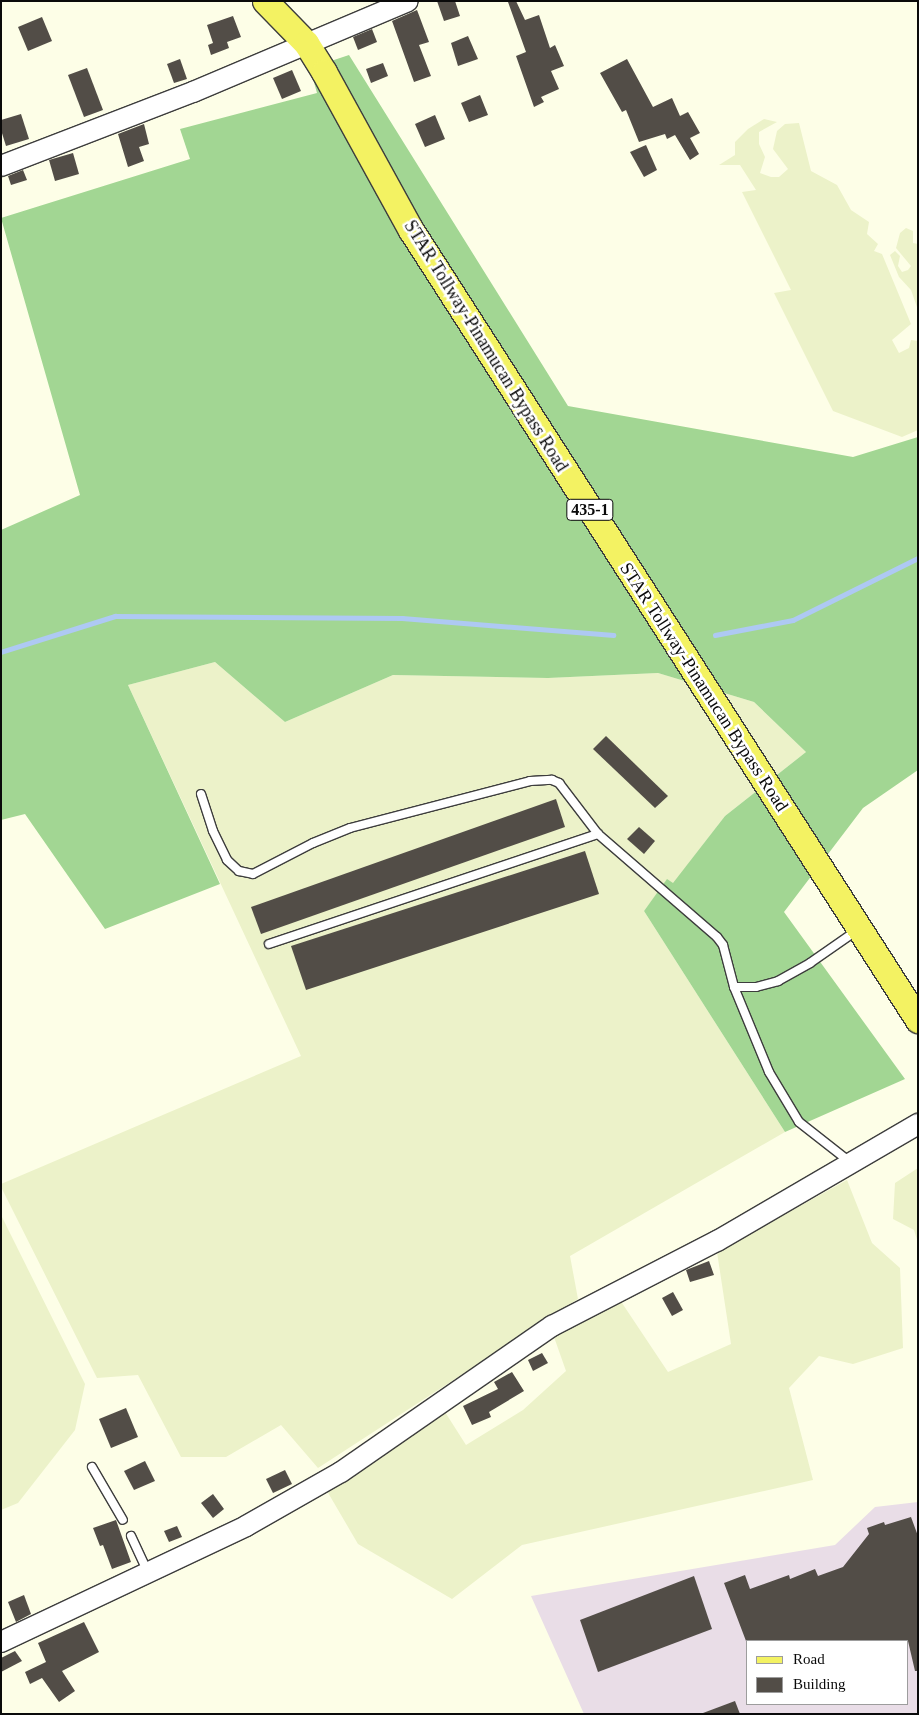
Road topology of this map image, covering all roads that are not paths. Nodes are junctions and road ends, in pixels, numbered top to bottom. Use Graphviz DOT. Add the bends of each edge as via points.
graph roads {
  1 [pos="265,1"];
  2 [pos="408,1"];
  3 [pos="306,43"];
  4 [pos="1,166"];
  5 [pos="201,794"];
  6 [pos="598,834"];
  7 [pos="859,930"];
  8 [pos="269,944"];
  9 [pos="734,987"];
  10 [pos="918,1020"];
  11 [pos="918,1124"];
  12 [pos="852,1163"];
  13 [pos="92,1467"];
  14 [pos="122,1520"];
  15 [pos="131,1536"];
  16 [pos="148,1572"];
  17 [pos="1,1642"];
  1 -- 3 [label="main road, STAR Tollway-Pinamucan Bypass Road / 435-1"];
  2 -- 3 [label="street"];
  3 -- 4 [label="street" via="193,92"];
  3 -- 7 [label="main road, STAR Tollway-Pinamucan Bypass Road / 435-1" via="411,230"];
  5 -- 6 [label="lane" via="221,850 233,867 246,874 261,872 313,843 350,828 536,780 552,780 565,788"];
  6 -- 8 [label="lane"];
  6 -- 9 [label="lane" via="717,937 723,945"];
  7 -- 9 [label="lane" via="778,981 756,987"];
  7 -- 10 [label="main road, STAR Tollway-Pinamucan Bypass Road / 435-1"];
  9 -- 12 [label="lane" via="769,1072 799,1122"];
  11 -- 12 [label="street"];
  12 -- 16 [label="street" via="717,1241 552,1326 341,1472 246,1526"];
  13 -- 14 [label="lane"];
  15 -- 16 [label="lane"];
  16 -- 17 [label="street"];
}
